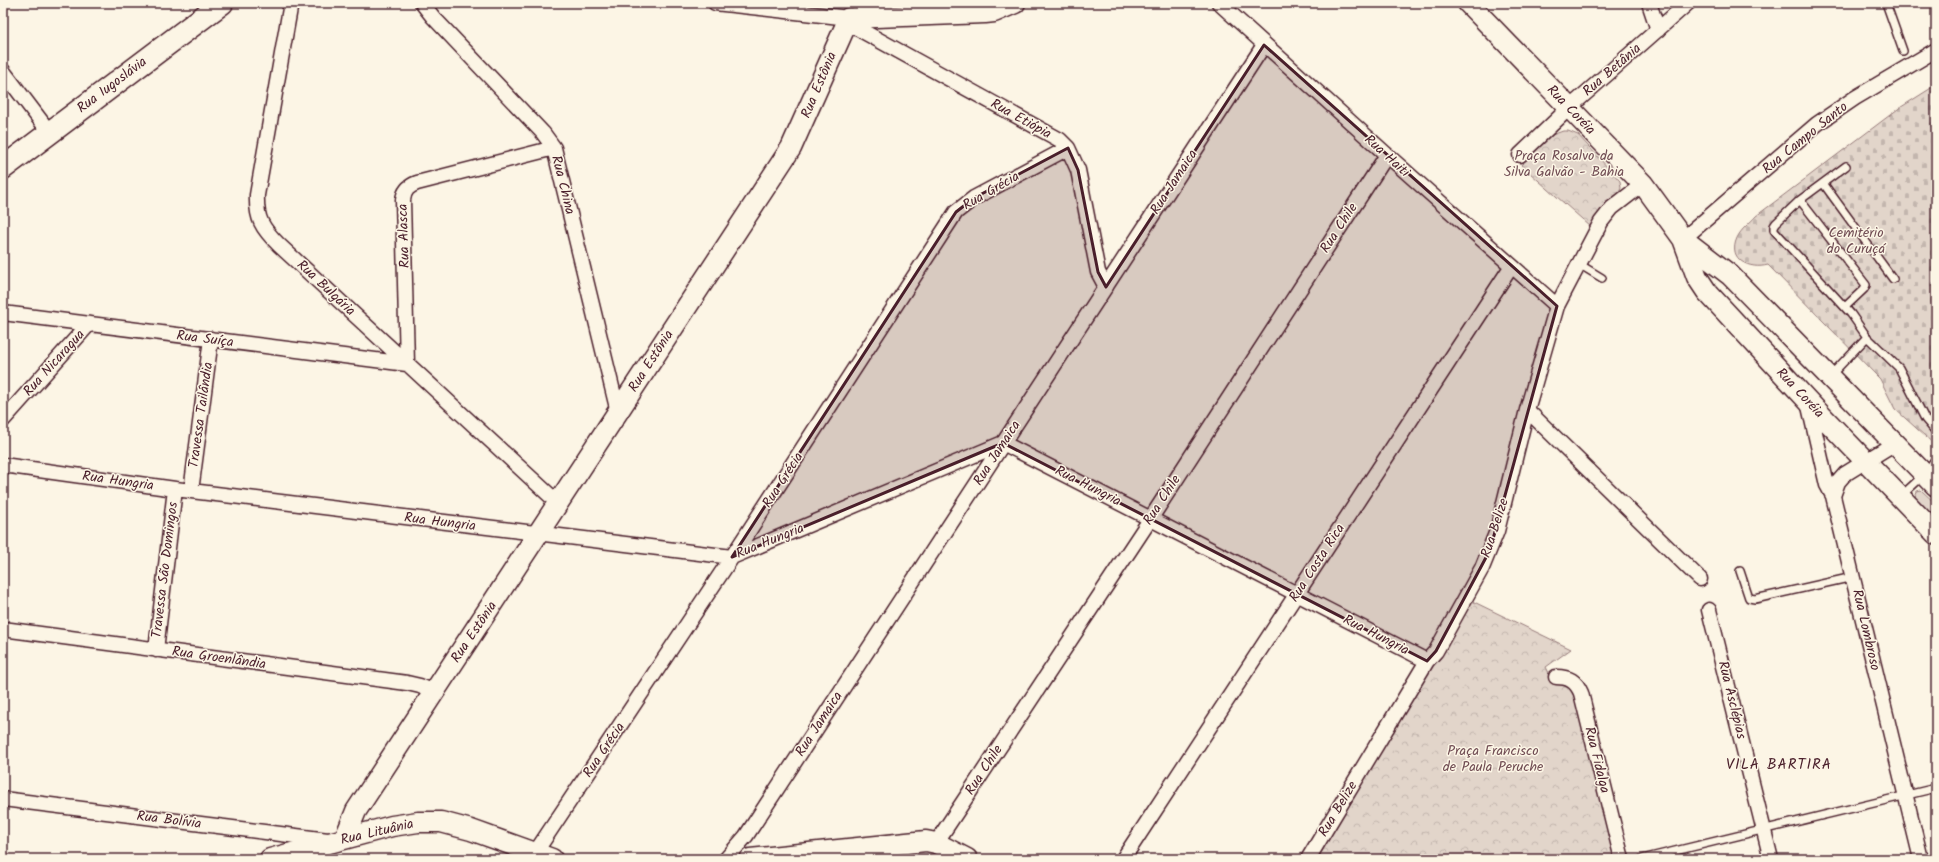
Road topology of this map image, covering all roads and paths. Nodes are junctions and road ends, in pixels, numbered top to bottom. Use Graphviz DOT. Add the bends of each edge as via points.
graph roads {
  1 [pos="222,3"];
  2 [pos="291,3"];
  3 [pos="422,3"];
  4 [pos="715,3"];
  5 [pos="1015,3"];
  6 [pos="1219,3"];
  7 [pos="1468,3"];
  8 [pos="1649,3"];
  9 [pos="1688,3"];
  10 [pos="1886,3"];
  11 [pos="848,20"];
  12 [pos="1658,30"];
  13 [pos="1264,45"];
  14 [pos="1936,50"];
  15 [pos="1903,51"];
  16 [pos="3,71"];
  17 [pos="1569,108"];
  18 [pos="50,133"];
  19 [pos="554,148"];
  20 [pos="1068,148"];
  21 [pos="1520,155"];
  22 [pos="1386,156"];
  23 [pos="1846,166"];
  24 [pos="3,168"];
  25 [pos="1823,183"];
  26 [pos="1643,184"];
  27 [pos="1800,200"];
  28 [pos="1683,239"];
  29 [pos="1579,264"];
  30 [pos="1511,267"];
  31 [pos="1602,278"];
  32 [pos="1892,279"];
  33 [pos="1106,287"];
  34 [pos="1557,306"];
  35 [pos="1844,307"];
  36 [pos="3,313"];
  37 [pos="89,324"];
  38 [pos="1867,337"];
  39 [pos="211,339"];
  40 [pos="407,364"];
  41 [pos="1830,377"];
  42 [pos="1808,402"];
  43 [pos="1527,410"];
  44 [pos="618,412"];
  45 [pos="3,420"];
  46 [pos="1936,432"];
  47 [pos="1003,443"];
  48 [pos="1895,443"];
  49 [pos="1936,458"];
  50 [pos="1865,461"];
  51 [pos="3,465"];
  52 [pos="1930,480"];
  53 [pos="175,489"];
  54 [pos="191,491"];
  55 [pos="1833,496"];
  56 [pos="1900,497"];
  57 [pos="558,503"];
  58 [pos="1151,518"];
  59 [pos="538,534"];
  60 [pos="1936,534"];
  61 [pos="732,558"];
  62 [pos="1740,571"];
  63 [pos="1853,577"];
  64 [pos="1700,579"];
  65 [pos="1297,594"];
  66 [pos="1709,610"];
  67 [pos="3,629"];
  68 [pos="156,650"];
  69 [pos="1427,661"];
  70 [pos="1556,677"];
  71 [pos="434,692"];
  72 [pos="1936,788"];
  73 [pos="1906,796"];
  74 [pos="3,799"];
  75 [pos="1764,830"];
  76 [pos="340,839"];
  77 [pos="936,842"];
  78 [pos="543,856"];
  79 [pos="270,859"];
  80 [pos="726,859"];
  81 [pos="750,859"];
  82 [pos="967,859"];
  83 [pos="1123,859"];
  84 [pos="1308,859"];
  85 [pos="1622,859"];
  86 [pos="1642,859"];
  87 [pos="1771,859"];
  88 [pos="1921,859"];
  1 -- 18 [label="main road, Rua Iugoslávia"];
  2 -- 40 [label="street, Rua Bulgária" via="257,195 259,219 275,241"];
  3 -- 19 [label="street, Rua China"];
  4 -- 11 [label="street, Rua Etiópia"];
  5 -- 11 [label="street" via="985,13"];
  6 -- 13 [label="street, Rua Haiti"];
  7 -- 17 [label="street, Rua Coréia"];
  8 -- 12 [label="street"];
  9 -- 12 [label="street, Rua Betânia"];
  10 -- 15 [label="lane"];
  11 -- 20 [label="street, Rua Etiópia" via="1060,140"];
  11 -- 44 [label="street, Rua Estônia" via="791,148"];
  12 -- 17 [label="street, Rua Betânia"];
  13 -- 22 [label="street, Rua Haiti"];
  13 -- 33 [label="street, Rua Jamaica"];
  14 -- 28 [label="street, Rua Campo Santo" via="1855,98 1817,124"];
  16 -- 18 [label="street"];
  17 -- 21 [label="street, Rua Betânia"];
  17 -- 26 [label="street, Rua Coréia"];
  18 -- 24 [label="main road, Rua Iugoslávia"];
  19 -- 40 [label="street, Rua Alasca" via="411,185 405,192 403,200"];
  19 -- 44 [label="street, Rua China"];
  20 -- 33 [label="street, Rua Etiópia" via="1078,170 1098,272"];
  20 -- 61 [label="street, Rua Grécia" via="974,198 956,212"];
  22 -- 30 [label="street, Rua Haiti"];
  22 -- 58 [label="street, Rua Chile"];
  23 -- 25 [label="lane"];
  25 -- 27 [label="lane"];
  25 -- 32 [label="lane"];
  26 -- 28 [label="street, Rua Coréia"];
  26 -- 29 [label="street, Rua Belize" via="1606,215"];
  27 -- 35 [label="lane" via="1866,285"];
  27 -- 35 [label="lane" via="1776,223 1774,230"];
  28 -- 41 [label="street, Rua Coréia" via="1730,275"];
  28 -- 42 [label="street, Rua Coréia" via="1697,278 1707,292"];
  29 -- 31 [label="lane"];
  29 -- 34 [label="street, Rua Belize"];
  30 -- 34 [label="street, Rua Haiti"];
  30 -- 65 [label="street, Rua Costa Rica"];
  33 -- 47 [label="street, Rua Jamaica"];
  34 -- 43 [label="street, Rua Belize"];
  35 -- 38 [label="lane"];
  36 -- 37 [label="street, Rua Suíça"];
  37 -- 39 [label="street, Rua Suíça"];
  37 -- 45 [label="street, Rua Nicaragua"];
  38 -- 41 [label="lane"];
  38 -- 46 [label="lane" via="1898,368 1925,419"];
  39 -- 40 [label="street, Rua Suíça"];
  39 -- 54 [label="street, Travessa Tailândia"];
  40 -- 57 [label="street, Rua Bulgária"];
  41 -- 48 [label="street, Rua Coréia"];
  42 -- 50 [label="street, Rua Coréia"];
  42 -- 55 [label="street, Rua Lombroso" via="1827,485"];
  43 -- 64 [label="street"];
  43 -- 69 [label="street, Rua Belize" via="1490,550 1436,651"];
  44 -- 57 [label="street, Rua Estônia"];
  47 -- 58 [label="street, Rua Hungria"];
  47 -- 61 [label="street, Rua Hungria"];
  47 -- 80 [label="street, Rua Jamaica" via="746,836"];
  48 -- 50 [label="street"];
  48 -- 52 [label="street, Rua Coréia"];
  49 -- 52 [label="lane"];
  50 -- 55 [label="street" via="1844,474"];
  50 -- 56 [label="street, Rua Coréia"];
  51 -- 53 [label="street, Rua Hungria"];
  52 -- 56 [label="lane"];
  53 -- 54 [label="street, Rua Hungria"];
  53 -- 68 [label="street, Travessa São Domingos"];
  54 -- 59 [label="street, Rua Hungria"];
  55 -- 63 [label="street, Rua Lombroso"];
  56 -- 60 [label="street, Rua Coréia"];
  57 -- 59 [label="street, Rua Estônia"];
  58 -- 65 [label="street, Rua Hungria"];
  58 -- 77 [label="street, Rua Chile"];
  59 -- 61 [label="street, Rua Hungria"];
  59 -- 71 [label="street, Rua Estônia"];
  61 -- 78 [label="street, Rua Grécia"];
  62 -- 63 [label="lane" via="1746,594 1749,598 1755,599"];
  63 -- 73 [label="street, Rua Lombroso"];
  65 -- 69 [label="street, Rua Hungria"];
  65 -- 83 [label="street, Rua Costa Rica"];
  66 -- 75 [label="street, Rua Asclépias"];
  67 -- 68 [label="street, Rua Groenlândia"];
  68 -- 71 [label="street, Rua Groenlândia" via="407,683"];
  69 -- 84 [label="street, Rua Belize"];
  70 -- 85 [label="street, Rua Fidalga" via="1570,679 1578,687"];
  71 -- 76 [label="street, Rua Estônia"];
  72 -- 73 [label="lane"];
  73 -- 75 [label="lane"];
  73 -- 88 [label="street, Rua Lombroso"];
  74 -- 76 [label="street, Rua Bolívia"];
  75 -- 86 [label="lane"];
  75 -- 87 [label="street, Rua Asclépias"];
  76 -- 78 [label="street, Rua Lituânia" via="392,826 441,822"];
  76 -- 79 [label="street, Rua Lituânia"];
  77 -- 81 [label="street"];
  77 -- 82 [label="street"];
}
